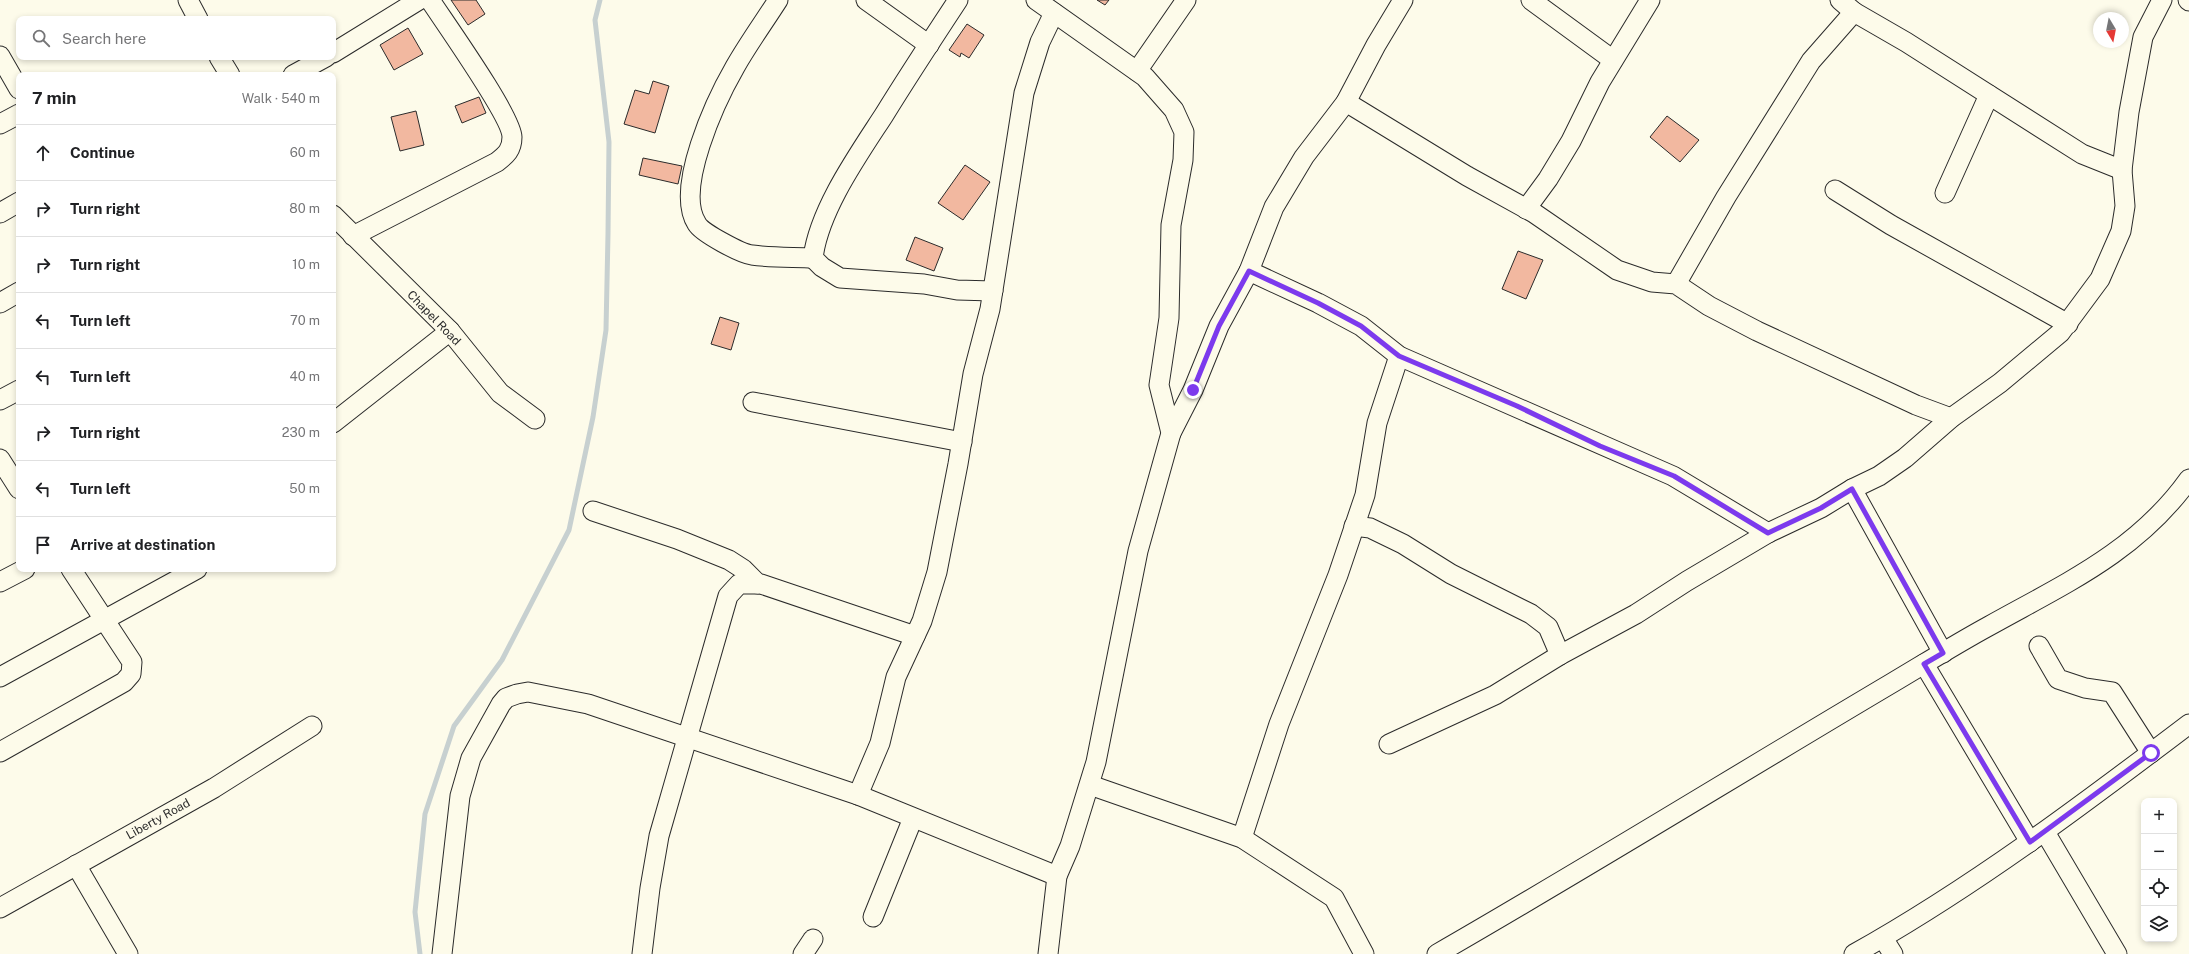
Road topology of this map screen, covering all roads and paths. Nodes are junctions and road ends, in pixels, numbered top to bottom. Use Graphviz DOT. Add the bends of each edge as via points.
graph roads {
  1 [pos="188,0"];
  2 [pos="419,0"];
  3 [pos="430,0"];
  4 [pos="778,0"];
  5 [pos="866,0"];
  6 [pos="958,0"];
  7 [pos="1036,0"];
  8 [pos="1186,0"];
  9 [pos="1403,0"];
  10 [pos="1531,0"];
  11 [pos="1650,0"];
  12 [pos="1840,0"];
  13 [pos="2162,0"];
  14 [pos="1854,12"];
  15 [pos="1054,13"];
  16 [pos="196,16"];
  17 [pos="928,45"];
  18 [pos="336,51"];
  19 [pos="0,56"];
  20 [pos="221,60"];
  21 [pos="321,60"];
  22 [pos="1614,60"];
  23 [pos="228,72"];
  24 [pos="299,72"];
  25 [pos="1137,72"];
  26 [pos="16,83"];
  27 [pos="1989,95"];
  28 [pos="1346,102"];
  29 [pos="16,116"];
  30 [pos="0,124"];
  31 [pos="2122,170"];
  32 [pos="1835,190"];
  33 [pos="1945,193"];
  34 [pos="16,204"];
  35 [pos="1526,209"];
  36 [pos="0,213"];
  37 [pos="336,218"];
  38 [pos="353,236"];
  39 [pos="813,258"];
  40 [pos="1249,271"];
  41 [pos="1676,284"];
  42 [pos="993,292"];
  43 [pos="16,294"];
  44 [pos="0,303"];
  45 [pos="2068,324"];
  46 [pos="450,331"];
  47 [pos="1399,356"];
  48 [pos="16,392"];
  49 [pos="0,400"];
  50 [pos="753,402"];
  51 [pos="1951,418"];
  52 [pos="535,419"];
  53 [pos="336,421"];
  54 [pos="1171,433"];
  55 [pos="962,442"];
  56 [pos="0,459"];
  57 [pos="2189,479"];
  58 [pos="13,482"];
  59 [pos="1852,489"];
  60 [pos="593,511"];
  61 [pos="1354,526"];
  62 [pos="1768,533"];
  63 [pos="19,572"];
  64 [pos="73,572"];
  65 [pos="192,572"];
  66 [pos="0,582"];
  67 [pos="758,584"];
  68 [pos="104,620"];
  69 [pos="915,636"];
  70 [pos="2039,646"];
  71 [pos="1943,653"];
  72 [pos="1560,655"];
  73 [pos="1924,664"];
  74 [pos="0,677"];
  75 [pos="2189,724"];
  76 [pos="312,726"];
  77 [pos="688,737"];
  78 [pos="1389,744"];
  79 [pos="0,752"];
  80 [pos="2151,753"];
  81 [pos="1090,785"];
  82 [pos="858,795"];
  83 [pos="913,818"];
  84 [pos="2038,837"];
  85 [pos="1242,838"];
  86 [pos="76,865"];
  87 [pos="1057,876"];
  88 [pos="0,908"];
  89 [pos="873,917"];
  90 [pos="1883,938"];
  91 [pos="128,954"];
  92 [pos="442,954"];
  93 [pos="642,954"];
  94 [pos="1048,954"];
  95 [pos="1364,954"];
  96 [pos="1437,954"];
  97 [pos="1854,954"];
  98 [pos="1893,954"];
  99 [pos="2117,954"];
  1 -- 16 [label="street"];
  2 -- 18 [label="street"];
  3 -- 38 [label="street" via="503,112 512,136 510,151 497,162"];
  4 -- 39 [label="street" via="735,67 711,116 694,166 689,201 697,225 712,236 750,255"];
  5 -- 17 [label="street"];
  6 -- 17 [label="street"];
  7 -- 15 [label="street"];
  8 -- 25 [label="street"];
  9 -- 28 [label="street"];
  10 -- 22 [label="street"];
  11 -- 22 [label="street"];
  12 -- 14 [label="street"];
  13 -- 31 [label="street" via="2143,37 2129,112"];
  14 -- 27 [label="street"];
  14 -- 41 [label="street" via="1811,61 1726,197"];
  15 -- 25 [label="street"];
  15 -- 42 [label="street" via="1040,42 1024,93"];
  17 -- 39 [label="street" via="852,165 814,247"];
  19 -- 26 [label="street"];
  20 -- 23 [label="street"];
  21 -- 24 [label="street"];
  22 -- 35 [label="street" via="1548,179"];
  25 -- 54 [label="street" via="1174,110 1184,132 1171,225 1169,318 1159,385"];
  27 -- 31 [label="street" via="2082,154"];
  27 -- 33 [label="street"];
  28 -- 35 [label="street"];
  28 -- 40 [label="street" via="1304,157 1274,206"];
  29 -- 30 [label="street"];
  31 -- 45 [label="street" via="2124,206 2121,231 2100,279"];
  32 -- 45 [label="street" via="1891,225"];
  34 -- 36 [label="street"];
  35 -- 41 [label="street" via="1617,270 1652,282"];
  37 -- 38 [label="street, Chapel Road"];
  38 -- 46 [label="street, Chapel Road"];
  39 -- 42 [label="street" via="822,268 840,278"];
  40 -- 47 [label="street" via="1361,326"];
  40 -- 54 [label="street" via="1219,326 1193,390"];
  41 -- 51 [label="street" via="1709,306 1757,331 1916,405"];
  42 -- 55 [label="street" via="973,374"];
  43 -- 44 [label="street"];
  45 -- 51 [label="street" via="2000,383"];
  46 -- 52 [label="street, Chapel Road" via="500,393"];
  46 -- 53 [label="street"];
  47 -- 61 [label="street" via="1377,423 1365,495"];
  47 -- 62 [label="street" via="1517,406 1600,446 1674,476"];
  48 -- 49 [label="street"];
  50 -- 55 [label="street"];
  51 -- 59 [label="street" via="1905,458 1879,476"];
  54 -- 81 [label="street" via="1138,551"];
  55 -- 69 [label="street" via="937,572"];
  56 -- 58 [label="street"];
  57 -- 71 [label="street" via="2176,497 2141,533 2079,578"];
  59 -- 62 [label="street" via="1821,508"];
  59 -- 71 [label="street"];
  60 -- 67 [label="street" via="677,539 729,560"];
  61 -- 72 [label="street" via="1370,528 1403,544 1451,574 1531,614 1548,627"];
  61 -- 85 [label="street" via="1314,640 1279,724"];
  62 -- 72 [label="street" via="1636,614"];
  63 -- 66 [label="street"];
  64 -- 68 [label="street"];
  65 -- 68 [label="street"];
  67 -- 69 [label="street"];
  67 -- 77 [label="street" via="739,584 728,596"];
  68 -- 74 [label="street"];
  68 -- 79 [label="street" via="132,662 131,674 124,682"];
  69 -- 82 [label="street" via="896,677 880,743"];
  70 -- 80 [label="street" via="2058,679 2085,688 2112,692"];
  71 -- 73 [label="street"];
  72 -- 78 [label="street" via="1495,695"];
  73 -- 84 [label="street"];
  73 -- 96 [label="street" via="1560,884"];
  75 -- 80 [label="street"];
  76 -- 86 [label="street, Liberty Road" via="214,788"];
  77 -- 82 [label="street"];
  77 -- 92 [label="street" via="588,704 528,692 506,698 472,758 460,796"];
  77 -- 93 [label="street" via="659,836"];
  80 -- 84 [label="street"];
  81 -- 85 [label="street"];
  81 -- 87 [label="street"];
  82 -- 83 [label="street"];
  83 -- 87 [label="street"];
  83 -- 89 [label="street"];
  84 -- 90 [label="street"];
  84 -- 99 [label="street"];
  85 -- 95 [label="street" via="1334,898"];
  86 -- 88 [label="street, Liberty Road"];
  86 -- 91 [label="street"];
  87 -- 94 [label="street"];
  90 -- 97 [label="street"];
  90 -- 98 [label="street"];
}
